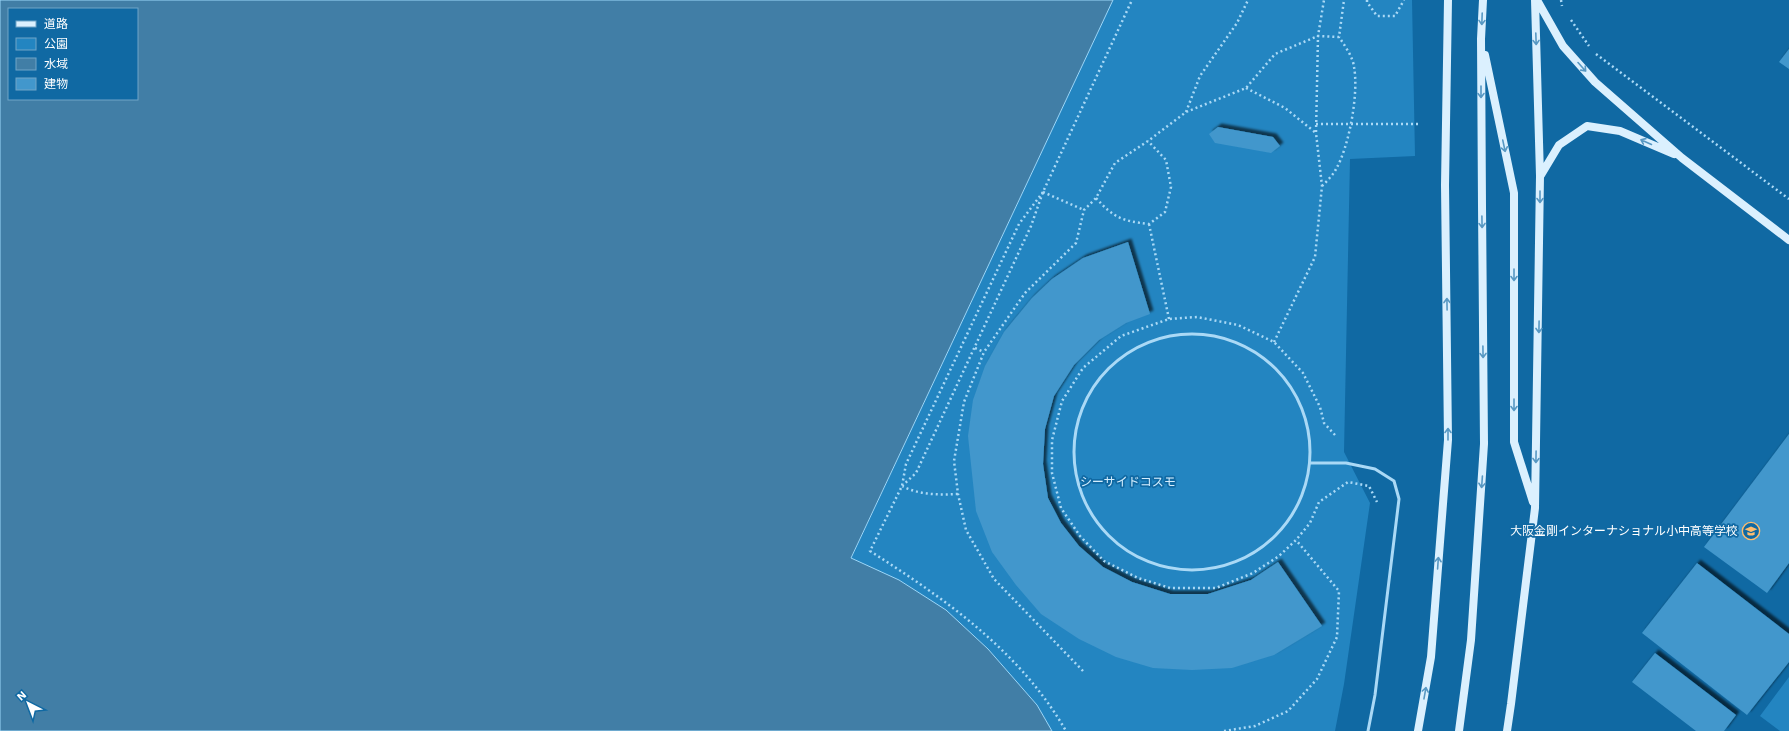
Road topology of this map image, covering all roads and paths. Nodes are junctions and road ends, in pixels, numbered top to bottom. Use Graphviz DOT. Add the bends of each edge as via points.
graph roads {
  1 [pos="1132,0"];
  2 [pos="1248,0"];
  3 [pos="1324,0"];
  4 [pos="1344,0"];
  5 [pos="1367,0"];
  6 [pos="1404,0"];
  7 [pos="1448,0"];
  8 [pos="1483,0"];
  9 [pos="1536,0"];
  10 [pos="1560,0"];
  11 [pos="1564,10"];
  12 [pos="1568,16"];
  13 [pos="1318,36"];
  14 [pos="1339,37"];
  15 [pos="1481,39"];
  16 [pos="1246,88"];
  17 [pos="1186,112"];
  18 [pos="1316,124"];
  19 [pos="1350,124"];
  20 [pos="1420,124"];
  21 [pos="1316,133"];
  22 [pos="1148,141"];
  23 [pos="1682,158"];
  24 [pos="1540,176"];
  25 [pos="1322,186"];
  26 [pos="1043,192"];
  27 [pos="1096,198"];
  28 [pos="1789,199"];
  29 [pos="1084,210"];
  30 [pos="1149,224"];
  31 [pos="1789,240"];
  32 [pos="1168,319"];
  33 [pos="1274,342"];
  34 [pos="975,348"];
  35 [pos="984,352"];
  36 [pos="1336,435"];
  37 [pos="1311,463"];
  38 [pos="902,486"];
  39 [pos="958,494"];
  40 [pos="1377,502"];
  41 [pos="1535,508"];
  42 [pos="1296,540"];
  43 [pos="1083,671"];
  44 [pos="1066,731"];
  45 [pos="1224,731"];
  46 [pos="1368,731"];
  47 [pos="1418,731"];
  48 [pos="1458,731"];
  49 [pos="1506,731"];
  1 -- 26 [label="path"];
  2 -- 17 [label="path" via="1237,23 1200,76"];
  3 -- 13 [label="path"];
  4 -- 14 [label="path"];
  5 -- 6 [label="path" via="1377,16 1395,16"];
  47 -- 7 [label="street, one-way" via="1431,657 1448,440 1445,185"];
  8 -- 15 [label="street, one-way"];
  9 -- 23 [label="street, one-way" via="1563,46 1595,82"];
  9 -- 24 [label="street, one-way"];
  10 -- 11 [label="path"];
  12 -- 28 [label="path" via="1593,52"];
  13 -- 14 [label="path"];
  13 -- 16 [label="path" via="1275,54"];
  13 -- 18 [label="path"];
  14 -- 19 [label="path" via="1354,66 1355,91"];
  15 -- 41 [label="street, one-way" via="1514,193 1514,442"];
  15 -- 48 [label="street, one-way" via="1484,444 1471,640"];
  16 -- 17 [label="path"];
  16 -- 21 [label="path" via="1284,108"];
  17 -- 22 [label="path"];
  18 -- 19 [label="path"];
  18 -- 21 [label="path"];
  19 -- 20 [label="path"];
  19 -- 25 [label="path" via="1346,146 1336,170"];
  21 -- 25 [label="path"];
  22 -- 27 [label="path" via="1115,163"];
  22 -- 30 [label="path" via="1166,160 1171,187 1165,212"];
  23 -- 24 [label="street, one-way" via="1620,131 1587,126 1560,144"];
  23 -- 31 [label="street"];
  24 -- 41 [label="street, one-way"];
  25 -- 33 [label="path" via="1315,257"];
  26 -- 29 [label="path"];
  26 -- 34 [label="path" via="1032,226"];
  26 -- 38 [label="path" via="1019,224 906,464"];
  27 -- 29 [label="path"];
  27 -- 30 [label="path" via="1110,213 1131,222"];
  29 -- 35 [label="path" via="1076,243 1024,293"];
  30 -- 32 [label="path"];
  32 -- 33 [label="path" via="1197,317 1238,325"];
  32 -- 42 [label="path" via="1122,336 1083,368 1062,401 1052,440 1052,474 1061,508 1080,536 1104,561 1138,578 1170,588 1216,588 1253,573 1279,556"];
  33 -- 36 [label="path" via="1303,373 1320,407 1324,423"];
  34 -- 35 [label="path"];
  34 -- 38 [label="path" via="916,473"];
  35 -- 39 [label="path" via="964,402 954,461"];
  37 -- 37 [label="lane" via="1305,418 1289,384 1263,357 1229,340 1191,334 1154,340 1120,357 1094,385 1078,419 1073,459 1082,498 1103,532 1134,557 1172,570 1212,569 1250,555 1282,530 1302,495"];
  37 -- 46 [label="lane" via="1346,463 1375,469 1394,481 1399,499 1375,695"];
  38 -- 39 [label="path" via="911,491 940,495"];
  38 -- 44 [label="path" via="870,552 917,581 988,636 1029,677"];
  39 -- 43 [label="path" via="966,530 994,579"];
  40 -- 42 [label="path" via="1370,486 1348,482 1319,502 1310,523"];
  41 -- 49 [label="street" via="1512,704"];
  42 -- 45 [label="path" via="1339,591 1336,637 1317,679 1288,711 1255,726"];
}
